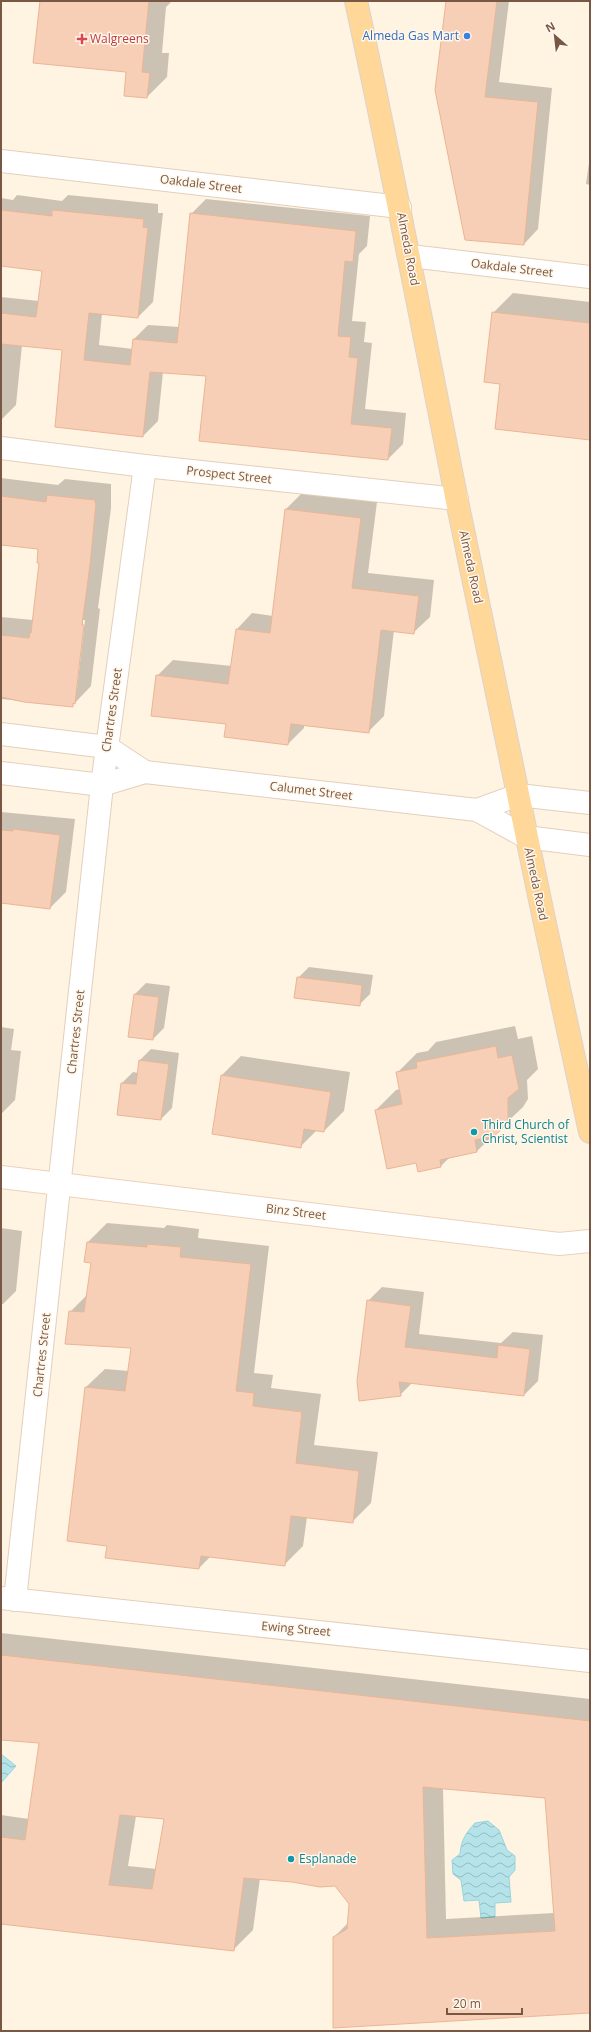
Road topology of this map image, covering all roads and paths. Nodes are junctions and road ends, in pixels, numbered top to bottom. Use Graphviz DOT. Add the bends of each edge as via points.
graph roads {
  1 [pos="356,1"];
  2 [pos="1,161"];
  3 [pos="400,207"];
  4 [pos="410,256"];
  5 [pos="590,277"];
  6 [pos="1,448"];
  7 [pos="145,466"];
  8 [pos="457,499"];
  9 [pos="1,734"];
  10 [pos="107,747"];
  11 [pos="145,772"];
  12 [pos="1,773"];
  13 [pos="102,785"];
  14 [pos="518,795"];
  15 [pos="590,803"];
  16 [pos="477,810"];
  17 [pos="526,837"];
  18 [pos="590,844"];
  19 [pos="590,1132"];
  20 [pos="1,1177"];
  21 [pos="60,1184"];
  22 [pos="590,1241"];
  23 [pos="8,1599"];
  24 [pos="590,1661"];
  1 -- 3 [label="main road, Almeda Road"];
  2 -- 3 [label="street, Oakdale Street"];
  3 -- 4 [label="main road, Almeda Road"];
  4 -- 5 [label="street, Oakdale Street"];
  4 -- 8 [label="main road, Almeda Road"];
  6 -- 7 [label="street, Prospect Street"];
  7 -- 8 [label="street, Prospect Street"];
  7 -- 10 [label="street, Chartres Street"];
  8 -- 14 [label="main road, Almeda Road"];
  9 -- 10 [label="street, Calumet Street"];
  10 -- 11 [label="street, Calumet Street"];
  10 -- 13 [label="street, Chartres Street"];
  11 -- 13 [label="street, Calumet Street"];
  11 -- 16 [label="street, Calumet Street"];
  12 -- 13 [label="street, Calumet Street"];
  13 -- 21 [label="street, Chartres Street"];
  14 -- 15 [label="street"];
  14 -- 16 [label="street, Calumet Street"];
  14 -- 17 [label="main road, Almeda Road"];
  16 -- 17 [label="street, Calumet Street"];
  17 -- 18 [label="street"];
  17 -- 19 [label="main road, Almeda Road"];
  20 -- 21 [label="street, Binz Street"];
  21 -- 22 [label="street, Binz Street" via="559,1244"];
  21 -- 23 [label="street, Chartres Street"];
  23 -- 24 [label="street, Ewing Street"];
}
